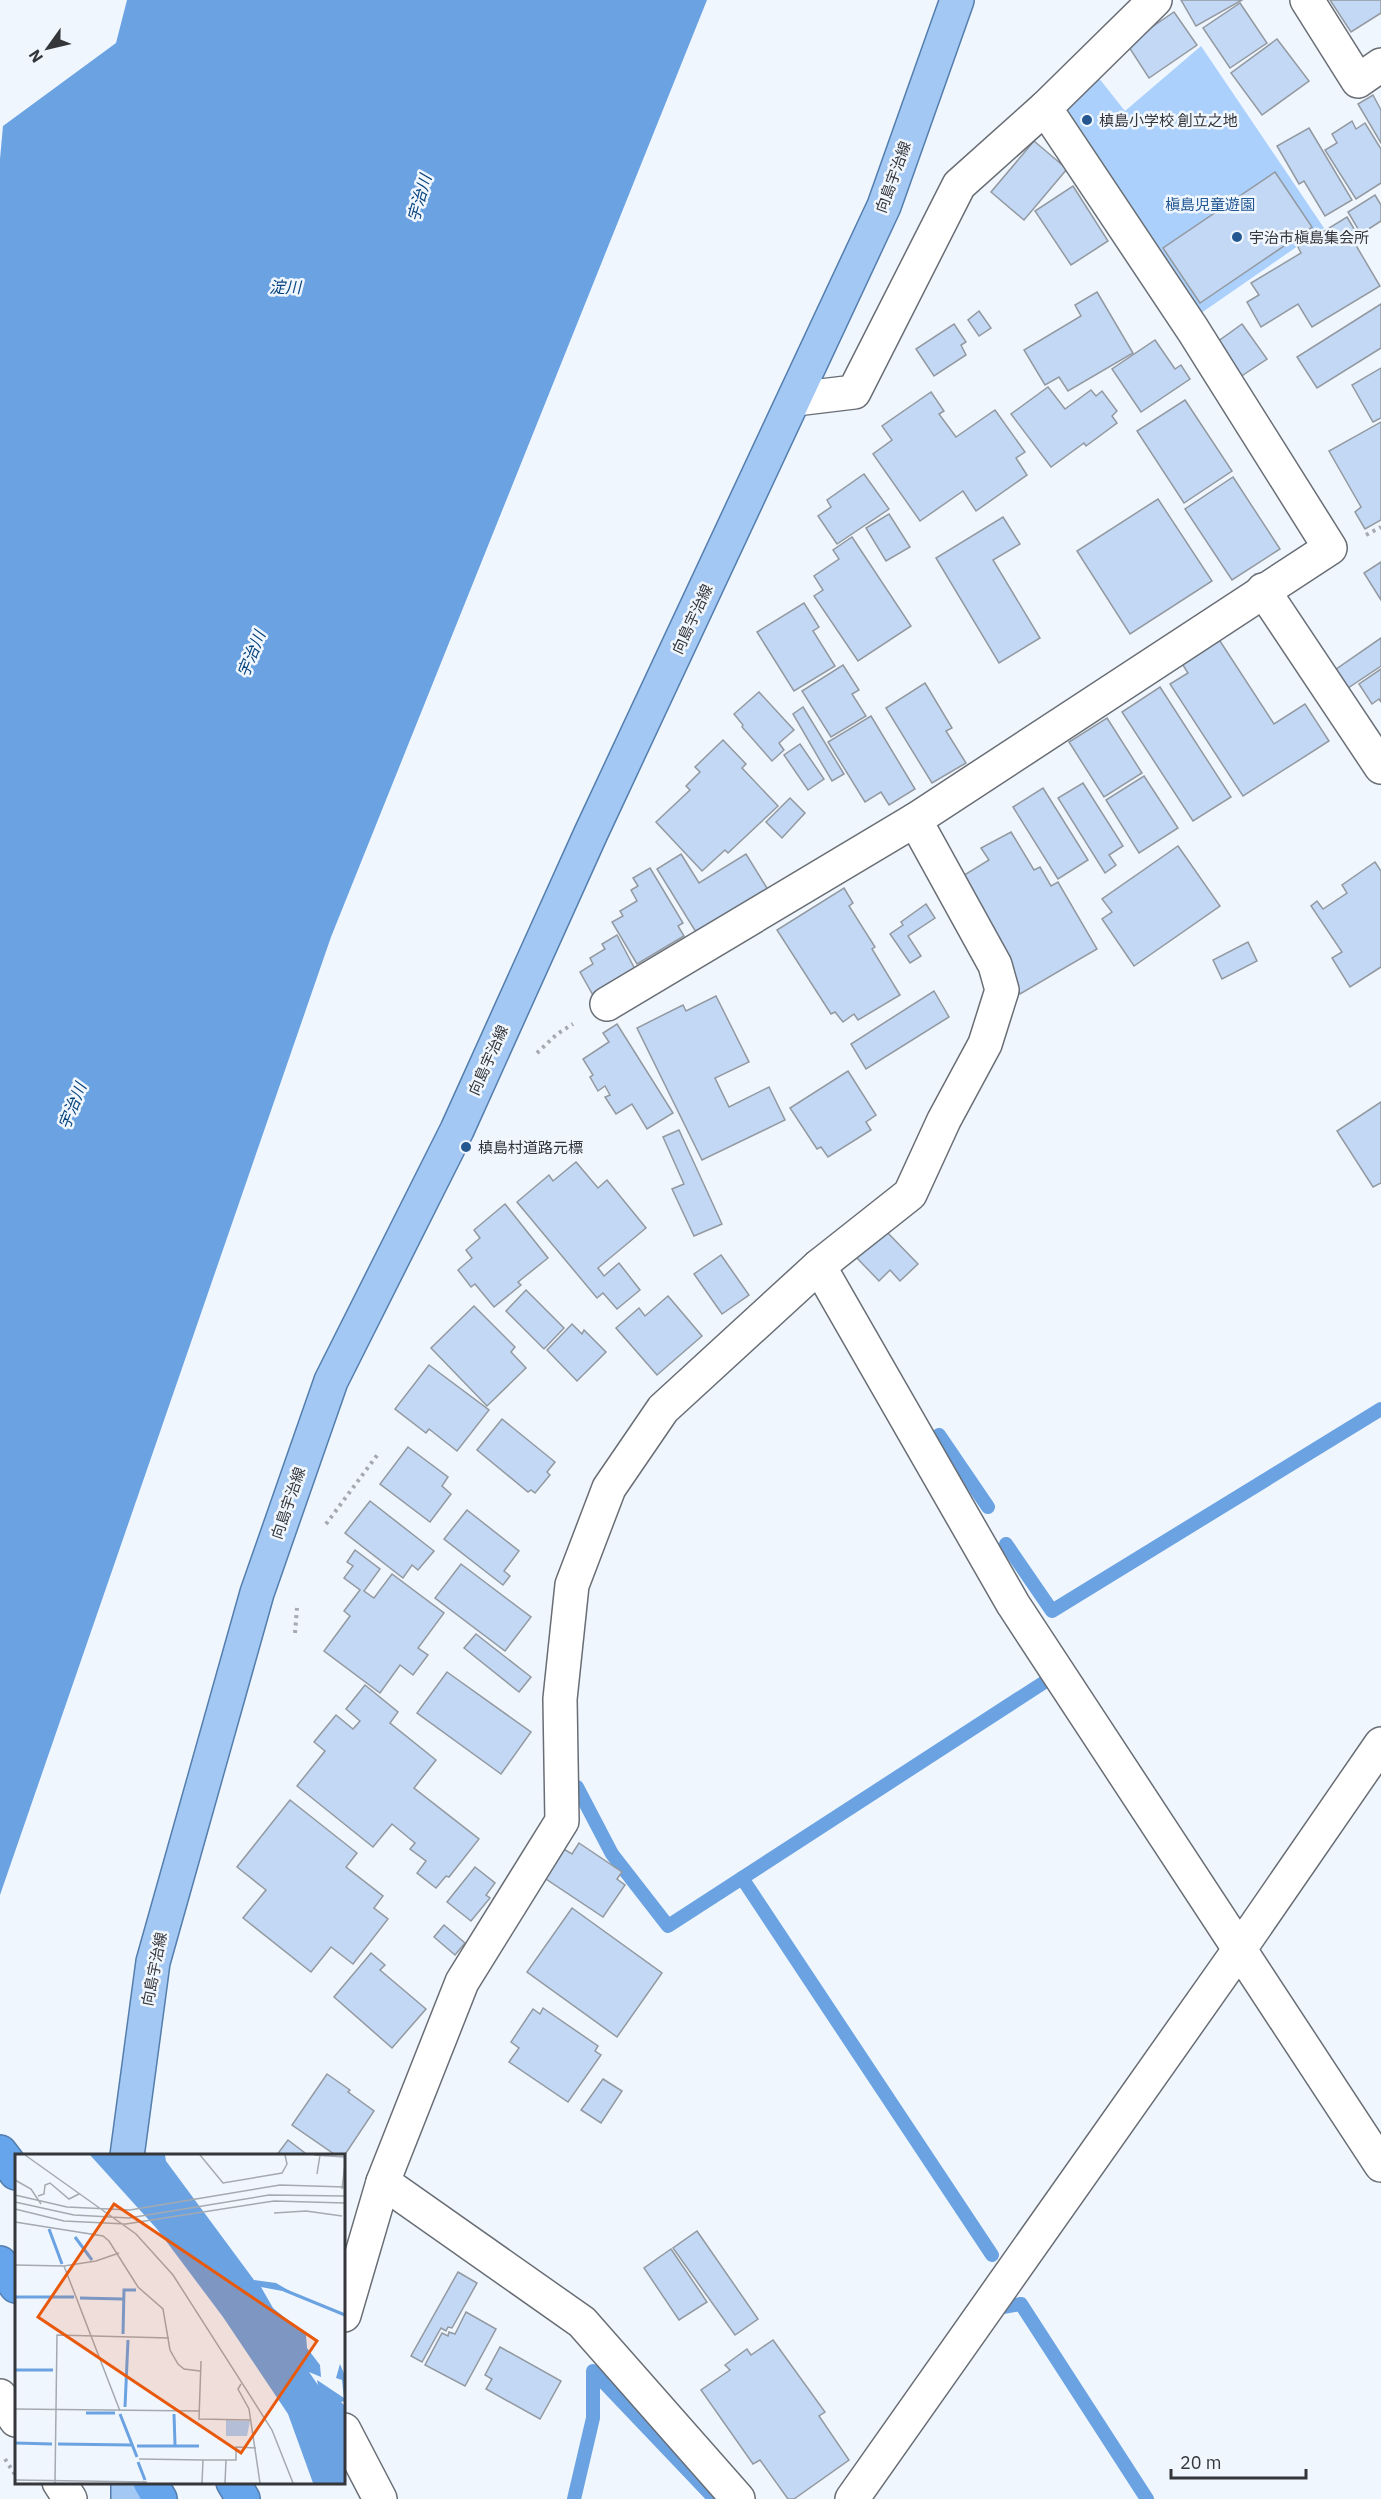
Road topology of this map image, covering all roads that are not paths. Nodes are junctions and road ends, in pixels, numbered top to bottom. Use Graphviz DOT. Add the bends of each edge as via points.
graph roads {
  1 [pos="957,0"];
  2 [pos="1155,0"];
  3 [pos="1307,0"];
  4 [pos="1381,65"];
  5 [pos="1045,108"];
  6 [pos="796,399"];
  7 [pos="1263,590"];
  8 [pos="1381,767"];
  9 [pos="915,820"];
  10 [pos="607,1004"];
  11 [pos="819,1266"];
  12 [pos="1381,1744"];
  13 [pos="1239,1950"];
  14 [pos="0,2152"];
  15 [pos="127,2154"];
  16 [pos="1381,2165"];
  17 [pos="15,2172"];
  18 [pos="382,2182"];
  19 [pos="0,2263"];
  20 [pos="15,2285"];
  21 [pos="345,2312"];
  22 [pos="0,2396"];
  23 [pos="15,2418"];
  24 [pos="345,2432"];
  25 [pos="60,2484"];
  26 [pos="151,2484"];
  27 [pos="234,2484"];
  28 [pos="70,2499"];
  29 [pos="160,2499"];
  30 [pos="243,2499"];
  31 [pos="380,2499"];
  32 [pos="738,2499"];
  33 [pos="852,2499"];
  1 -- 6 [label="main road, 向島宇治線" via="884,206"];
  2 -- 5 [label="street"];
  3 -- 4 [label="street" via="1358,81"];
  5 -- 6 [label="street" via="959,185 854,392"];
  5 -- 7 [label="street" via="1193,330 1330,548"];
  6 -- 15 [label="main road, 向島宇治線" via="591,833 457,1130 331,1381 257,1593 153,1962"];
  7 -- 8 [label="street"];
  7 -- 9 [label="street"];
  9 -- 10 [label="street"];
  9 -- 11 [label="street" via="995,965 1002,990 985,1044 910,1194"];
  11 -- 13 [label="street" via="1013,1604"];
  11 -- 18 [label="street" via="663,1409 609,1488 572,1585 560,1699 562,1821 462,1982"];
  12 -- 13 [label="street"];
  13 -- 16 [label="street"];
  13 -- 33 [label="street"];
  14 -- 17 [label="highway"];
  18 -- 21 [label="street"];
  18 -- 32 [label="street" via="582,2322"];
  19 -- 20 [label="highway"];
  22 -- 23 [label="street"];
  24 -- 31 [label="street"];
  25 -- 28 [label="street"];
  26 -- 29 [label="highway"];
  27 -- 30 [label="highway"];
}
